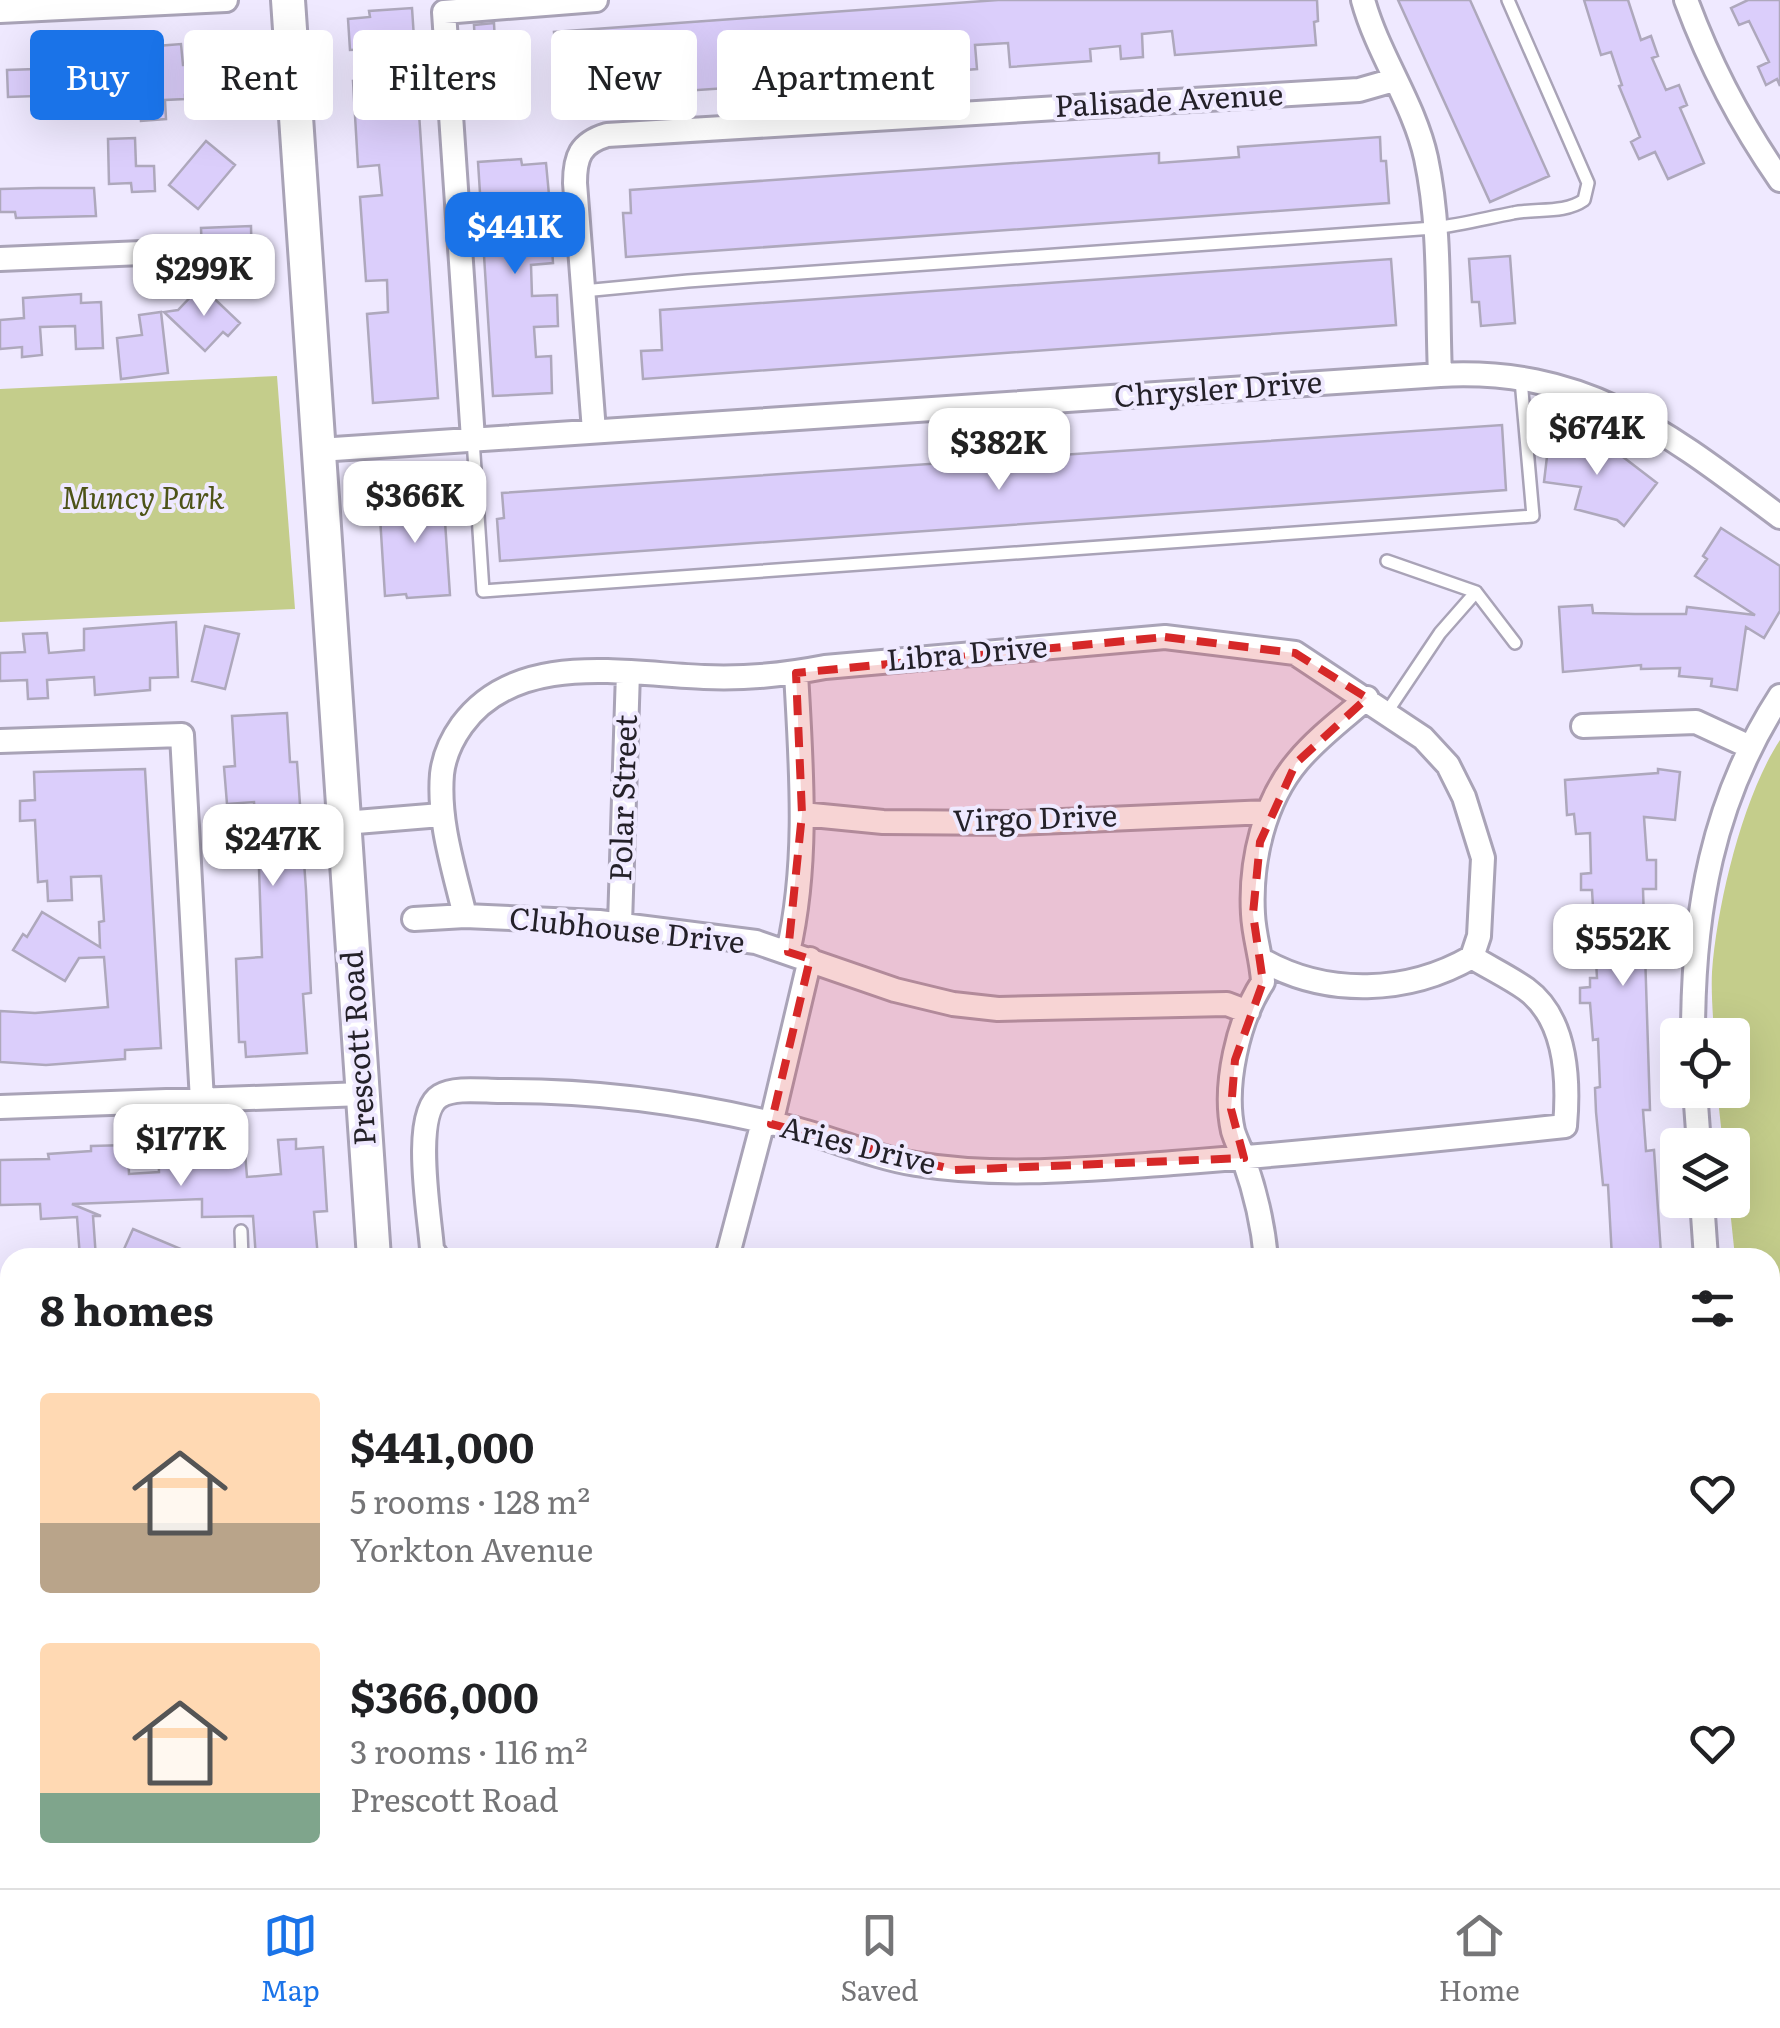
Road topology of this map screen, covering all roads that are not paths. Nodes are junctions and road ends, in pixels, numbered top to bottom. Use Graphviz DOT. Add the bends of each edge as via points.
graph roads {
  1 [pos="226,0"];
  2 [pos="288,0"];
  3 [pos="596,0"];
  4 [pos="1364,0"];
  5 [pos="1508,0"];
  6 [pos="1686,0"];
  7 [pos="124,3"];
  8 [pos="0,11"];
  9 [pos="1394,80"];
  10 [pos="1780,180"];
  11 [pos="1434,228"];
  12 [pos="142,253"];
  13 [pos="0,259"];
  14 [pos="583,291"];
  15 [pos="1440,375"];
  16 [pos="1521,376"];
  17 [pos="594,431"];
  18 [pos="473,440"];
  19 [pos="319,450"];
  20 [pos="1780,517"];
  21 [pos="1387,561"];
  22 [pos="1476,592"];
  23 [pos="1515,643"];
  24 [pos="628,672"];
  25 [pos="796,673"];
  26 [pos="1780,696"];
  27 [pos="1367,698"];
  28 [pos="1388,712"];
  29 [pos="1584,726"];
  30 [pos="0,741"];
  31 [pos="1750,747"];
  32 [pos="1268,812"];
  33 [pos="802,814"];
  34 [pos="442,815"];
  35 [pos="344,822"];
  36 [pos="465,916"];
  37 [pos="414,919"];
  38 [pos="620,924"];
  39 [pos="799,956"];
  40 [pos="1472,958"];
  41 [pos="1262,960"];
  42 [pos="1248,1012"];
  43 [pos="1693,1018"];
  44 [pos="362,1094"];
  45 [pos="202,1101"];
  46 [pos="0,1108"];
  47 [pos="768,1123"];
  48 [pos="1244,1158"];
  49 [pos="1703,1218"];
  50 [pos="241,1230"];
  51 [pos="242,1248"];
  52 [pos="373,1248"];
  53 [pos="432,1248"];
  54 [pos="730,1248"];
  55 [pos="1264,1248"];
  56 [pos="1705,1248"];
  1 -- 7 [label="street"];
  2 -- 19 [label="main road, Prescott Road"];
  3 -- 18 [label="street" via="444,12"];
  4 -- 9 [label="street"];
  5 -- 11 [label="lane" via="1581,162 1588,184 1584,200 1574,207"];
  6 -- 10 [label="street" via="1722,85"];
  7 -- 8 [label="street"];
  9 -- 11 [label="street" via="1426,156"];
  9 -- 14 [label="street, Palisade Avenue" via="1359,90 607,135 585,144 575,160"];
  11 -- 14 [label="lane"];
  11 -- 15 [label="street"];
  12 -- 13 [label="street"];
  14 -- 17 [label="street"];
  15 -- 16 [label="street, Chrysler Drive"];
  15 -- 17 [label="street, Chrysler Drive"];
  16 -- 18 [label="lane" via="1533,516 483,591"];
  16 -- 20 [label="street, Chrysler Drive" via="1582,394 1655,428"];
  17 -- 18 [label="street, Chrysler Drive"];
  18 -- 19 [label="street, Chrysler Drive"];
  19 -- 35 [label="main road, Prescott Road"];
  21 -- 22 [label="lane"];
  22 -- 23 [label="lane"];
  22 -- 28 [label="lane"];
  24 -- 25 [label="street, Libra Drive" via="720,678"];
  24 -- 34 [label="street, Libra Drive" via="522,680 484,699 447,752"];
  24 -- 38 [label="street, Polar Street"];
  25 -- 27 [label="street, Libra Drive" via="1165,637 1295,653"];
  25 -- 33 [label="street"];
  26 -- 31 [label="street"];
  27 -- 28 [label="street, Libra Drive"];
  27 -- 32 [label="street" via="1296,763"];
  28 -- 40 [label="street, Libra Drive" via="1448,765 1464,797 1483,858"];
  29 -- 31 [label="street" via="1696,722"];
  30 -- 45 [label="street" via="182,735"];
  31 -- 43 [label="street" via="1705,879"];
  32 -- 33 [label="street, Virgo Drive" via="1015,823"];
  32 -- 41 [label="street" via="1252,889"];
  33 -- 39 [label="street"];
  34 -- 35 [label="street"];
  34 -- 36 [label="street, Libra Drive"];
  35 -- 44 [label="main road, Prescott Road"];
  36 -- 37 [label="street, Clubhouse Drive"];
  36 -- 38 [label="street, Clubhouse Drive"];
  38 -- 39 [label="street, Clubhouse Drive" via="756,942"];
  39 -- 42 [label="street, Clubhouse Drive" via="953,1004 1227,1004"];
  39 -- 47 [label="street"];
  40 -- 41 [label="street" via="1412,982 1339,986 1295,977"];
  40 -- 48 [label="street, Aries Drive" via="1528,991 1552,1022 1566,1064 1565,1126"];
  41 -- 42 [label="street" via="1263,982"];
  42 -- 48 [label="street" via="1231,1108"];
  44 -- 45 [label="street"];
  44 -- 52 [label="main road, Prescott Road"];
  45 -- 46 [label="street"];
  47 -- 48 [label="street, Aries Drive" via="866,1153 956,1170 1054,1171"];
  47 -- 53 [label="street, Aries Drive" via="614,1096 440,1095 423,1126"];
  47 -- 54 [label="street"];
  48 -- 55 [label="street"];
  49 -- 56 [label="street"];
  50 -- 51 [label="lane"];
}
